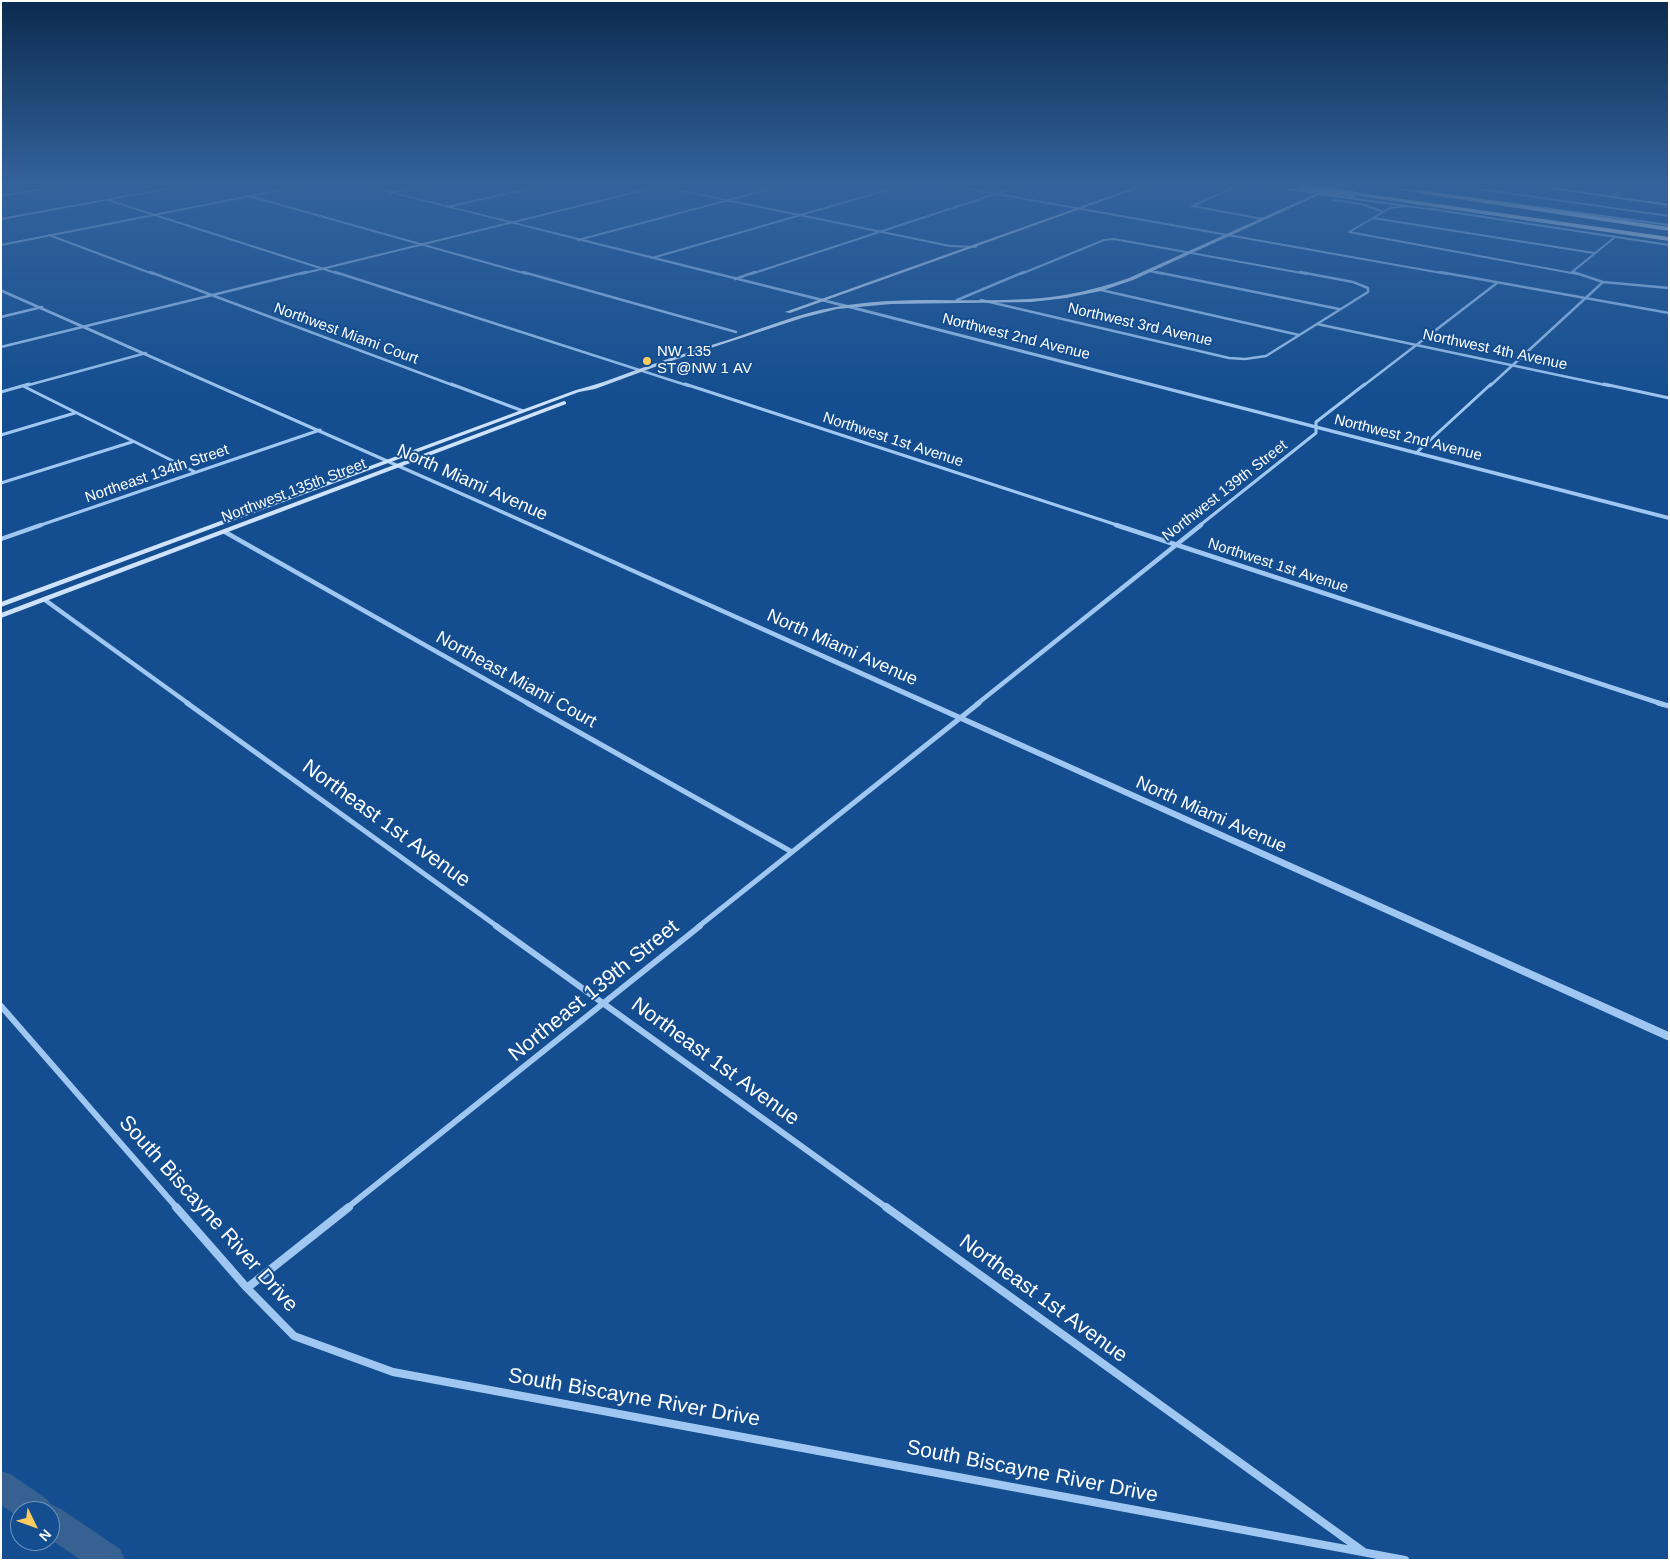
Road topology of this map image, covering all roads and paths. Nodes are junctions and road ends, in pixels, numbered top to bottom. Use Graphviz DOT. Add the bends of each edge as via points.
graph roads {
  1 [pos="107,257"];
  2 [pos="286,257"];
  3 [pos="372,257"];
  4 [pos="468,257"];
  5 [pos="647,257"];
  6 [pos="656,257"];
  7 [pos="803,257"];
  8 [pos="946,257"];
  9 [pos="1063,257"];
  10 [pos="1179,257"];
  11 [pos="1222,257"];
  12 [pos="1351,257"];
  13 [pos="1484,257"];
  14 [pos="1590,257"];
  15 [pos="652,258"];
  16 [pos="914,268"];
  17 [pos="324,269"];
  18 [pos="1149,271"];
  19 [pos="1572,272"];
  20 [pos="735,279"];
  21 [pos="1603,282"];
  22 [pos="1497,283"];
  23 [pos="1669,288"];
  24 [pos="1,290"];
  25 [pos="1101,290"];
  26 [pos="211,296"];
  27 [pos="1585,298"];
  28 [pos="1026,299"];
  29 [pos="820,300"];
  30 [pos="957,300"];
  31 [pos="981,300"];
  32 [pos="924,301"];
  33 [pos="827,302"];
  34 [pos="884,302"];
  35 [pos="844,306"];
  36 [pos="42,308"];
  37 [pos="1340,309"];
  38 [pos="1030,311"];
  39 [pos="873,313"];
  40 [pos="1669,313"];
  41 [pos="780,315"];
  42 [pos="1,317"];
  43 [pos="786,319"];
  44 [pos="1317,324"];
  45 [pos="753,325"];
  46 [pos="86,327"];
  47 [pos="736,332"];
  48 [pos="1300,335"];
  49 [pos="1416,345"];
  50 [pos="1,347"];
  51 [pos="695,350"];
  52 [pos="146,353"];
  53 [pos="1510,366"];
  54 [pos="641,370"];
  55 [pos="23,386"];
  56 [pos="593,388"];
  57 [pos="1,392"];
  58 [pos="1669,398"];
  59 [pos="523,411"];
  60 [pos="76,413"];
  61 [pos="1315,427"];
  62 [pos="320,430"];
  63 [pos="482,434"];
  64 [pos="1,435"];
  65 [pos="133,442"];
  66 [pos="1416,453"];
  67 [pos="387,461"];
  68 [pos="398,466"];
  69 [pos="195,472"];
  70 [pos="1,483"];
  71 [pos="1669,518"];
  72 [pos="225,532"];
  73 [pos="1,539"];
  74 [pos="1175,545"];
  75 [pos="45,600"];
  76 [pos="1,605"];
  77 [pos="1,616"];
  78 [pos="1669,706"];
  79 [pos="960,718"];
  80 [pos="792,852"];
  81 [pos="604,1004"];
  82 [pos="1,1006"];
  83 [pos="1669,1038"];
  84 [pos="247,1288"];
  85 [pos="1364,1552"];
  86 [pos="1405,1560"];
  1 -- 26 [label="street, Northwest Miami Court"];
  2 -- 17 [label="street, Northwest 1st Avenue"];
  3 -- 17 [label="street"];
  4 -- 47 [label="street"];
  5 -- 15 [label="street, Northwest 2nd Avenue"];
  6 -- 15 [label="street"];
  7 -- 20 [label="street"];
  8 -- 16 [label="main road"];
  9 -- 30 [label="street"];
  10 -- 18 [label="main road"];
  11 -- 37 [label="street, Northwest 3rd Avenue" via="1352,282 1368,288 1368,292"];
  12 -- 22 [label="street"];
  13 -- 19 [label="street"];
  14 -- 19 [label="street"];
  15 -- 20 [label="street, Northwest 2nd Avenue"];
  16 -- 29 [label="main road"];
  16 -- 32 [label="main road" via="857,296"];
  17 -- 26 [label="street"];
  17 -- 54 [label="street, Northwest 1st Avenue"];
  18 -- 25 [label="main road"];
  18 -- 37 [label="street"];
  19 -- 21 [label="street"];
  20 -- 29 [label="street, Northwest 2nd Avenue"];
  21 -- 23 [label="street"];
  21 -- 27 [label="street"];
  22 -- 27 [label="street"];
  22 -- 49 [label="street, Northwest 139th Street"];
  24 -- 36 [label="street, North Miami Avenue"];
  25 -- 28 [label="main road"];
  25 -- 48 [label="street"];
  26 -- 46 [label="street"];
  26 -- 59 [label="street, Northwest Miami Court"];
  27 -- 40 [label="street"];
  27 -- 53 [label="street"];
  28 -- 31 [label="main road"];
  28 -- 38 [label="street" via="1021,306"];
  29 -- 33 [label="street, Northwest 2nd Avenue"];
  29 -- 41 [label="main road"];
  30 -- 31 [label="main road"];
  30 -- 32 [label="main road"];
  31 -- 38 [label="street, Northwest 3rd Avenue"];
  32 -- 34 [label="main road, Northwest 135th Street"];
  33 -- 35 [label="street, Northwest 2nd Avenue"];
  33 -- 43 [label="main road"];
  34 -- 35 [label="main road, Northwest 135th Street"];
  34 -- 39 [label="main road" via="872,307"];
  35 -- 39 [label="street, Northwest 2nd Avenue"];
  35 -- 43 [label="main road, Northwest 135th Street"];
  36 -- 42 [label="street"];
  36 -- 46 [label="street, North Miami Avenue"];
  37 -- 44 [label="street, Northwest 3rd Avenue"];
  38 -- 48 [label="street, Northwest 3rd Avenue" via="1228,358 1266,356"];
  39 -- 61 [label="street, Northwest 2nd Avenue"];
  43 -- 51 [label="main road, Northwest 135th Street"];
  44 -- 48 [label="street, Northwest 3rd Avenue"];
  44 -- 49 [label="street, Northwest 4th Avenue"];
  45 -- 47 [label="main road, Northwest 135th Street"];
  46 -- 50 [label="street"];
  46 -- 52 [label="street, North Miami Avenue"];
  47 -- 51 [label="main road, Northwest 135th Street"];
  49 -- 53 [label="street, Northwest 4th Avenue"];
  49 -- 61 [label="street, Northwest 139th Street" via="1316,422"];
  51 -- 54 [label="main road, Northwest 135th Street"];
  52 -- 55 [label="street"];
  52 -- 62 [label="street, North Miami Avenue"];
  53 -- 58 [label="street, Northwest 4th Avenue"];
  53 -- 66 [label="street"];
  54 -- 56 [label="main road, Northwest 135th Street"];
  54 -- 74 [label="street, Northwest 1st Avenue"];
  55 -- 57 [label="street"];
  55 -- 60 [label="street"];
  56 -- 59 [label="main road, Northwest 135th Street"];
  56 -- 63 [label="main road, Northwest 135th Street" via="588,394"];
  59 -- 63 [label="main road" via="524,415"];
  59 -- 67 [label="main road, Northwest 135th Street"];
  60 -- 64 [label="street"];
  60 -- 65 [label="street"];
  61 -- 66 [label="street, Northwest 2nd Avenue"];
  61 -- 74 [label="street, Northwest 139th Street" via="1316,433"];
  62 -- 67 [label="street, North Miami Avenue"];
  62 -- 69 [label="street, Northeast 134th Street"];
  63 -- 68 [label="main road, Northwest 135th Street"];
  65 -- 69 [label="street"];
  65 -- 70 [label="street"];
  66 -- 71 [label="street, Northwest 2nd Avenue"];
  67 -- 68 [label="street, North Miami Avenue"];
  67 -- 76 [label="main road, Northwest 135th Street"];
  68 -- 72 [label="main road, Northwest 135th Street"];
  68 -- 79 [label="street, North Miami Avenue"];
  69 -- 73 [label="street, Northeast 134th Street"];
  72 -- 75 [label="main road, Northwest 135th Street"];
  72 -- 80 [label="street, Northeast Miami Court"];
  74 -- 78 [label="street, Northwest 1st Avenue"];
  74 -- 79 [label="street, Northwest 139th Street"];
  75 -- 77 [label="main road, Northwest 135th Street"];
  75 -- 81 [label="street, Northeast 1st Avenue"];
  79 -- 80 [label="street, Northeast 139th Street"];
  79 -- 83 [label="street, North Miami Avenue"];
  80 -- 81 [label="street, Northeast 139th Street"];
  81 -- 84 [label="street, Northeast 139th Street"];
  81 -- 85 [label="street, Northeast 1st Avenue"];
  82 -- 84 [label="street, South Biscayne River Drive"];
  84 -- 85 [label="street, South Biscayne River Drive" via="294,1336 393,1372"];
  85 -- 86 [label="street, South Biscayne River Drive"];
}
